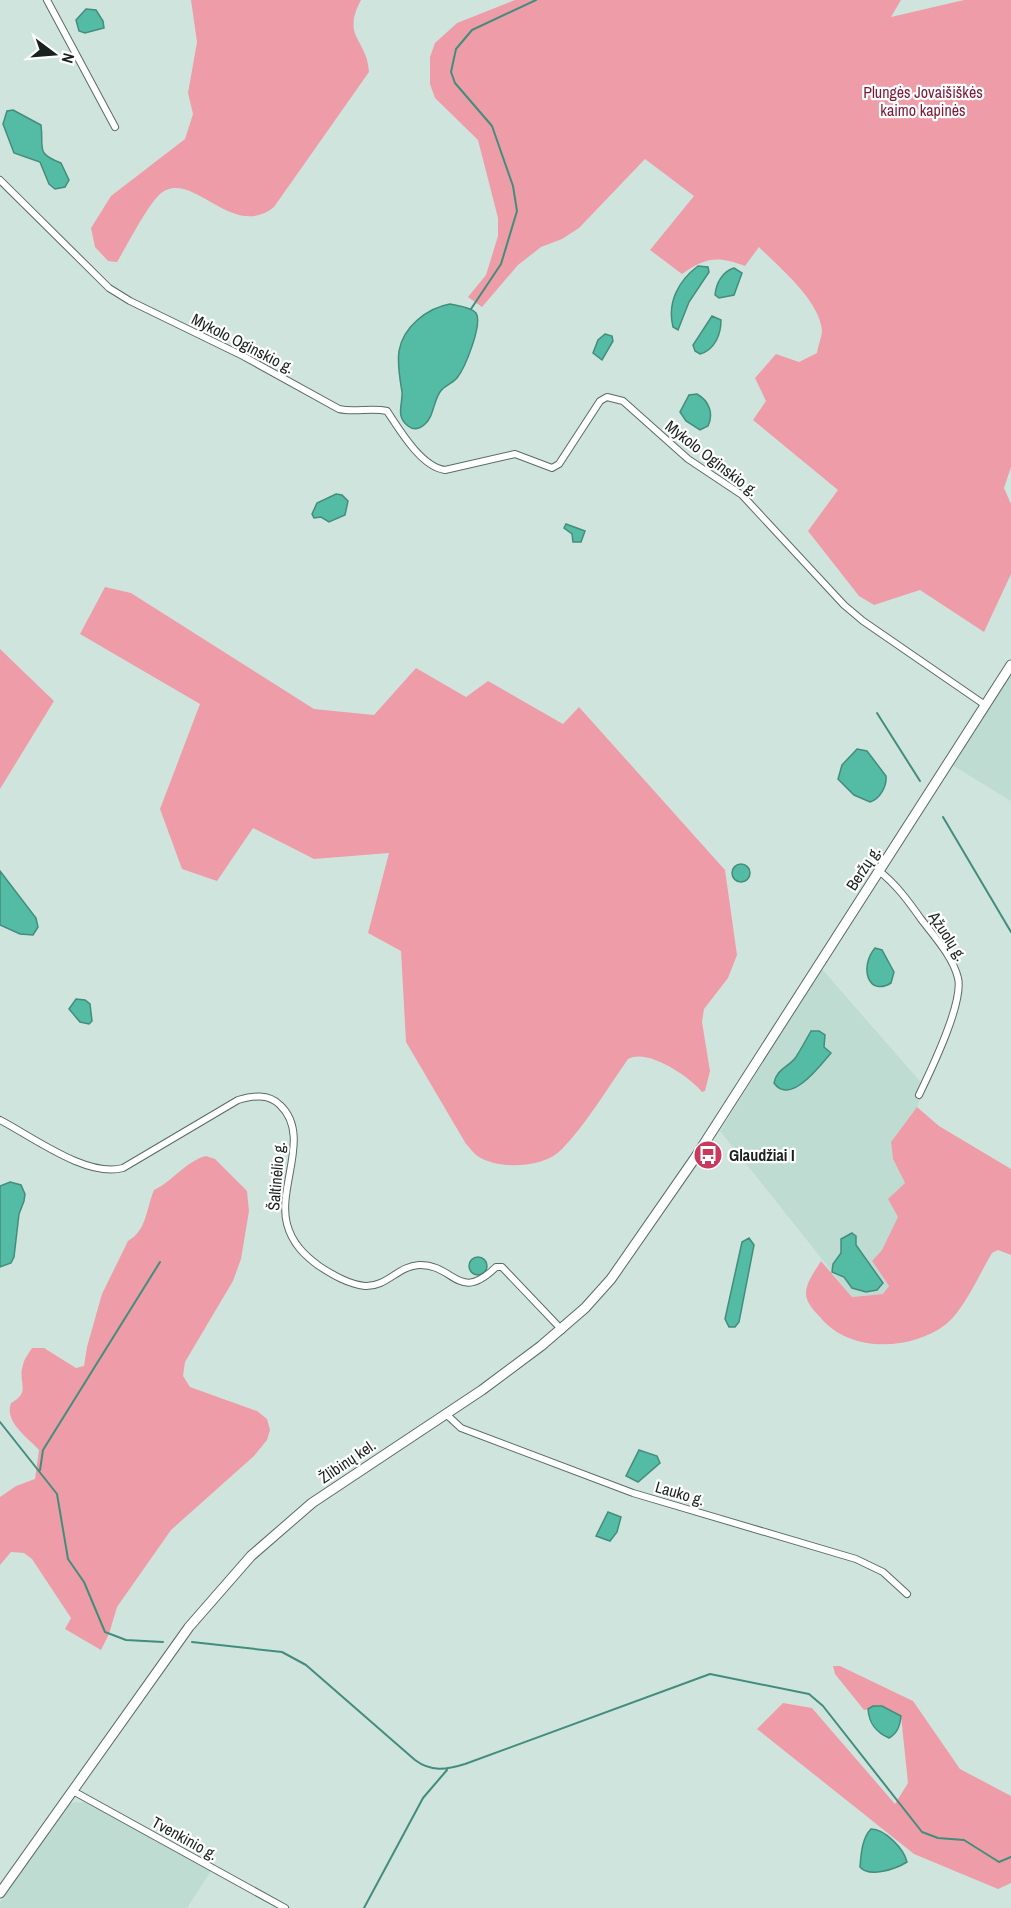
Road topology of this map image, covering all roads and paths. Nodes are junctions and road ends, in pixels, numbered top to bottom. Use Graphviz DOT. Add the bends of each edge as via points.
graph roads {
  1 [pos="47,0"];
  2 [pos="115,127"];
  3 [pos="0,180"];
  4 [pos="1011,665"];
  5 [pos="985,705"];
  6 [pos="879,871"];
  7 [pos="740,1088"];
  8 [pos="919,1095"];
  9 [pos="0,1120"];
  10 [pos="562,1330"];
  11 [pos="446,1414"];
  12 [pos="907,1594"];
  13 [pos="73,1791"];
  14 [pos="0,1893"];
  15 [pos="285,1908"];
  1 -- 2 [label="street"];
  3 -- 5 [label="street, Mykolo Oginskio g." via="109,288 339,409 387,411 409,444 438,469 515,454 552,468 560,464 600,401 607,397 623,401 688,459 742,495 863,621"];
  4 -- 5 [label="main road, Beržų g."];
  5 -- 6 [label="main road, Beržų g."];
  6 -- 7 [label="main road, Beržų g."];
  6 -- 8 [label="street, Ąžuolų g." via="937,940 959,981 937,1056"];
  7 -- 10 [label="main road, Žlibinų kel." via="623,1263"];
  9 -- 10 [label="street, Šaltinėlio g." via="91,1168 113,1171 238,1100 270,1098 286,1111 291,1122 286,1222 291,1237 310,1259 342,1280 363,1286 382,1284 414,1265 433,1267 473,1284 496,1267 502,1267"];
  10 -- 11 [label="main road, Žlibinų kel."];
  11 -- 12 [label="street, Lauko g." via="461,1428 596,1480 856,1559 883,1572"];
  11 -- 13 [label="main road, Žlibinų kel." via="312,1503 251,1556 189,1627"];
  13 -- 14 [label="main road, Žlibinų kel."];
  13 -- 15 [label="street, Tvenkinio g."];
}
